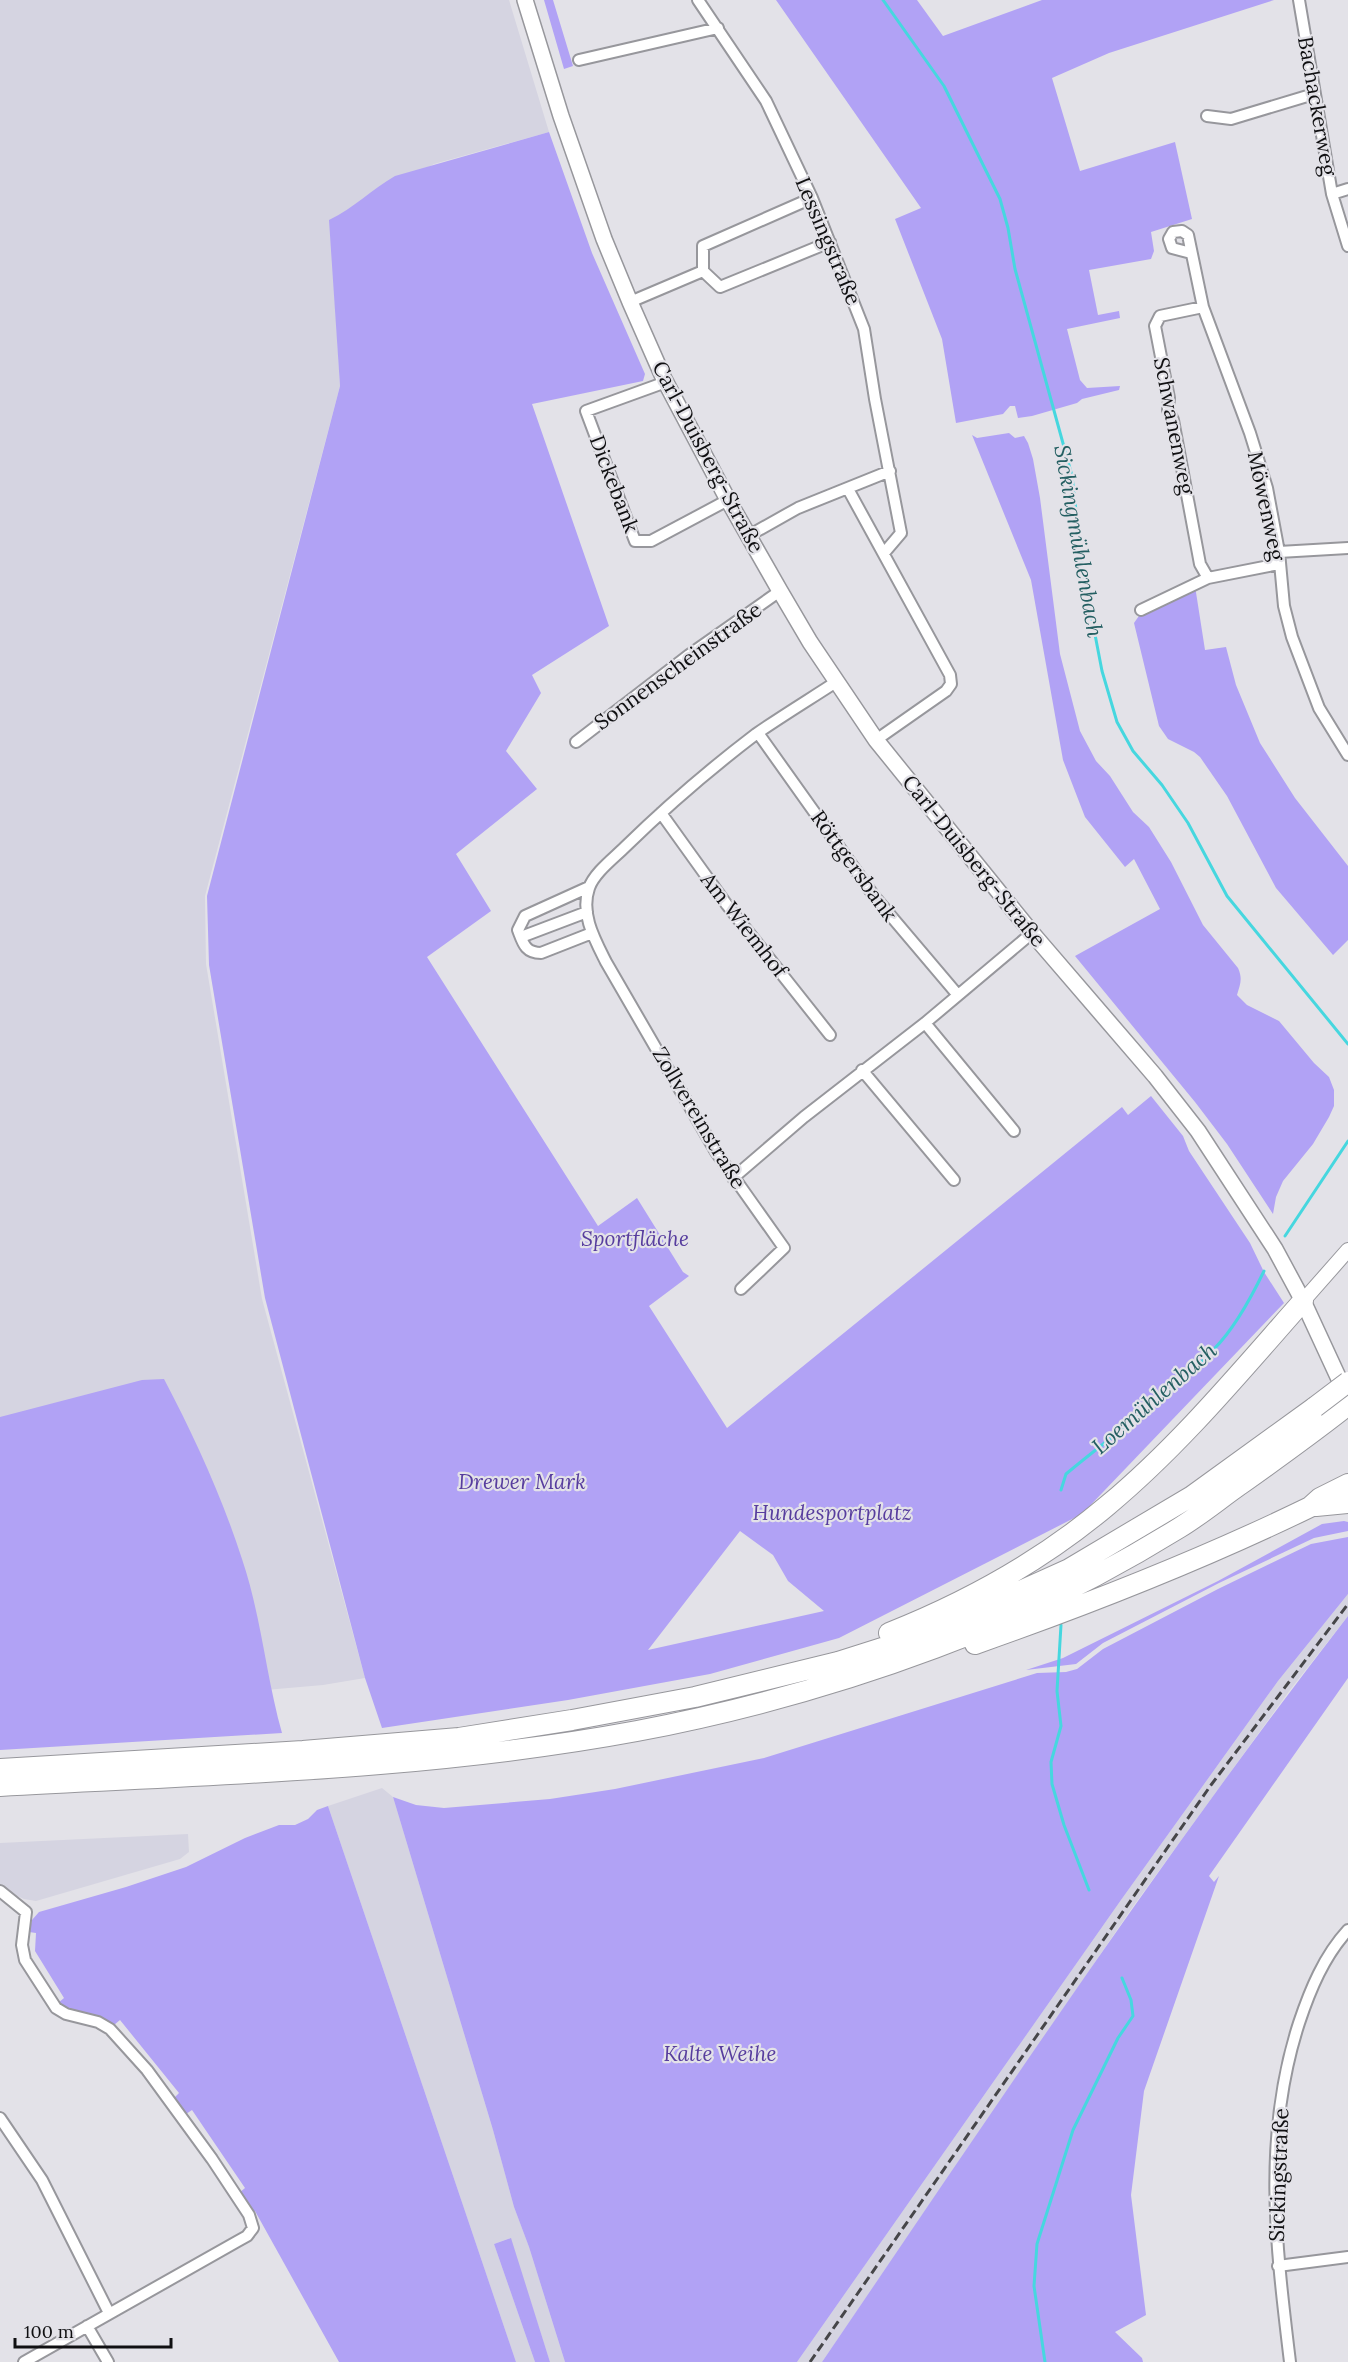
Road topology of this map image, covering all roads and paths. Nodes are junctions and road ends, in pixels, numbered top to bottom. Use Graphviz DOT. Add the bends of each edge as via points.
graph roads {
  1 [pos="525,0"];
  2 [pos="698,0"];
  3 [pos="1299,0"];
  4 [pos="718,28"];
  5 [pos="579,60"];
  6 [pos="1314,94"];
  7 [pos="1207,116"];
  8 [pos="1348,189"];
  9 [pos="1332,194"];
  10 [pos="812,198"];
  11 [pos="830,243"];
  12 [pos="1348,246"];
  13 [pos="1191,253"];
  14 [pos="703,271"];
  15 [pos="630,302"];
  16 [pos="1203,307"];
  17 [pos="666,382"];
  18 [pos="890,471"];
  19 [pos="848,489"];
  20 [pos="728,500"];
  21 [pos="748,536"];
  22 [pos="1348,548"];
  23 [pos="1279,552"];
  24 [pos="884,553"];
  25 [pos="1279,564"];
  26 [pos="1208,578"];
  27 [pos="780,591"];
  28 [pos="1141,610"];
  29 [pos="836,682"];
  30 [pos="758,734"];
  31 [pos="876,740"];
  32 [pos="576,742"];
  33 [pos="1348,755"];
  34 [pos="661,813"];
  35 [pos="589,887"];
  36 [pos="587,912"];
  37 [pos="592,933"];
  38 [pos="1032,933"];
  39 [pos="521,937"];
  40 [pos="957,994"];
  41 [pos="925,1023"];
  42 [pos="830,1035"];
  43 [pos="862,1070"];
  44 [pos="1014,1131"];
  45 [pos="733,1178"];
  46 [pos="954,1180"];
  47 [pos="1348,1250"];
  48 [pos="741,1288"];
  49 [pos="1303,1301"];
  50 [pos="1348,1382"];
  51 [pos="1348,1403"];
  52 [pos="1319,1416"];
  53 [pos="1348,1484"];
  54 [pos="1348,1503"];
  55 [pos="1310,1507"];
  56 [pos="838,1662"];
  57 [pos="724,1711"];
  58 [pos="380,1754"];
  59 [pos="305,1759"];
  60 [pos="0,1769"];
  61 [pos="0,1786"];
  62 [pos="0,1892"];
  63 [pos="1348,1930"];
  64 [pos="0,2118"];
  65 [pos="1348,2257"];
  66 [pos="1278,2266"];
  67 [pos="109,2313"];
  68 [pos="87,2326"];
  69 [pos="24,2362"];
  70 [pos="108,2362"];
  71 [pos="1290,2362"];
  1 -- 15 [label="main road, Carl-Duisberg-Straße" via="561,116"];
  2 -- 4 [label="street, Lessingstraße"];
  3 -- 6 [label="street, Bachackerweg"];
  4 -- 5 [label="street"];
  4 -- 10 [label="street, Lessingstraße" via="766,101"];
  6 -- 7 [label="street" via="1231,119"];
  6 -- 9 [label="street, Bachackerweg"];
  8 -- 9 [label="street"];
  9 -- 12 [label="street, Bachackerweg"];
  10 -- 11 [label="street, Lessingstraße"];
  10 -- 14 [label="street" via="703,246"];
  11 -- 14 [label="street" via="720,287"];
  11 -- 18 [label="street, Lessingstraße" via="864,329"];
  13 -- 16 [label="street, Möwenweg"];
  14 -- 15 [label="street"];
  15 -- 17 [label="main road, Carl-Duisberg-Straße"];
  16 -- 23 [label="street, Möwenweg" via="1257,455"];
  16 -- 26 [label="street, Schwanenweg" via="1161,316 1155,326 1200,564"];
  17 -- 20 [label="main road, Carl-Duisberg-Straße"];
  17 -- 20 [label="street, Dickebank" via="586,411 635,541 651,541"];
  18 -- 19 [label="street"];
  18 -- 24 [label="street, Lessingstraße" via="901,533"];
  19 -- 21 [label="street" via="798,508"];
  19 -- 24 [label="street"];
  20 -- 21 [label="main road, Carl-Duisberg-Straße"];
  21 -- 27 [label="main road, Carl-Duisberg-Straße"];
  22 -- 23 [label="street"];
  23 -- 25 [label="street, Möwenweg"];
  24 -- 31 [label="street" via="950,675 951,684"];
  25 -- 26 [label="street"];
  25 -- 33 [label="street, Möwenweg" via="1292,637 1319,708"];
  26 -- 28 [label="street"];
  27 -- 29 [label="main road, Carl-Duisberg-Straße"];
  27 -- 32 [label="street, Sonnenscheinstraße"];
  29 -- 30 [label="street"];
  29 -- 31 [label="main road, Carl-Duisberg-Straße"];
  30 -- 34 [label="street"];
  30 -- 40 [label="street, Röttgersbank" via="880,903"];
  31 -- 38 [label="main road, Carl-Duisberg-Straße"];
  34 -- 35 [label="street"];
  34 -- 42 [label="street, Am Wiemhof" via="727,905"];
  35 -- 36 [label="street, Zollvereinstraße"];
  35 -- 39 [label="street" via="525,916 518,930"];
  36 -- 37 [label="street, Zollvereinstraße"];
  36 -- 39 [label="street"];
  37 -- 39 [label="street" via="541,953 527,950"];
  37 -- 45 [label="street, Zollvereinstraße"];
  38 -- 40 [label="street"];
  38 -- 49 [label="main road, Carl-Duisberg-Straße" via="1198,1131 1248,1205"];
  40 -- 41 [label="street"];
  41 -- 43 [label="street"];
  41 -- 44 [label="street"];
  43 -- 45 [label="street"];
  43 -- 46 [label="street"];
  45 -- 48 [label="street, Zollvereinstraße" via="784,1248"];
  47 -- 49 [label="street"];
  49 -- 51 [label="main road, Carl-Duisberg-Straße"];
  49 -- 56 [label="highway" via="1168,1449 1108,1506 985,1590 857,1646"];
  50 -- 52 [label="highway, bridge"];
  51 -- 52 [label="highway"];
  52 -- 56 [label="highway" via="1070,1569 923,1635"];
  52 -- 57 [label="highway" via="1181,1527 1020,1612 936,1648 852,1677"];
  53 -- 55 [label="highway"];
  54 -- 55 [label="highway"];
  55 -- 57 [label="highway" via="1226,1548 1026,1626 855,1686 765,1710"];
  56 -- 58 [label="highway" via="695,1697"];
  57 -- 58 [label="highway" via="638,1731 561,1743"];
  58 -- 59 [label="highway"];
  59 -- 60 [label="highway"];
  59 -- 61 [label="highway"];
  62 -- 67 [label="street" via="26,1912 22,1953 56,2008 110,2029 147,2070 249,2215 253,2228 247,2236"];
  63 -- 66 [label="street, Sickingstraße" via="1320,1971 1288,2056 1277,2121"];
  64 -- 67 [label="street" via="42,2180"];
  65 -- 66 [label="street"];
  66 -- 71 [label="street, Sickingstraße"];
  67 -- 68 [label="street"];
  68 -- 69 [label="street"];
  68 -- 70 [label="street"];
}
